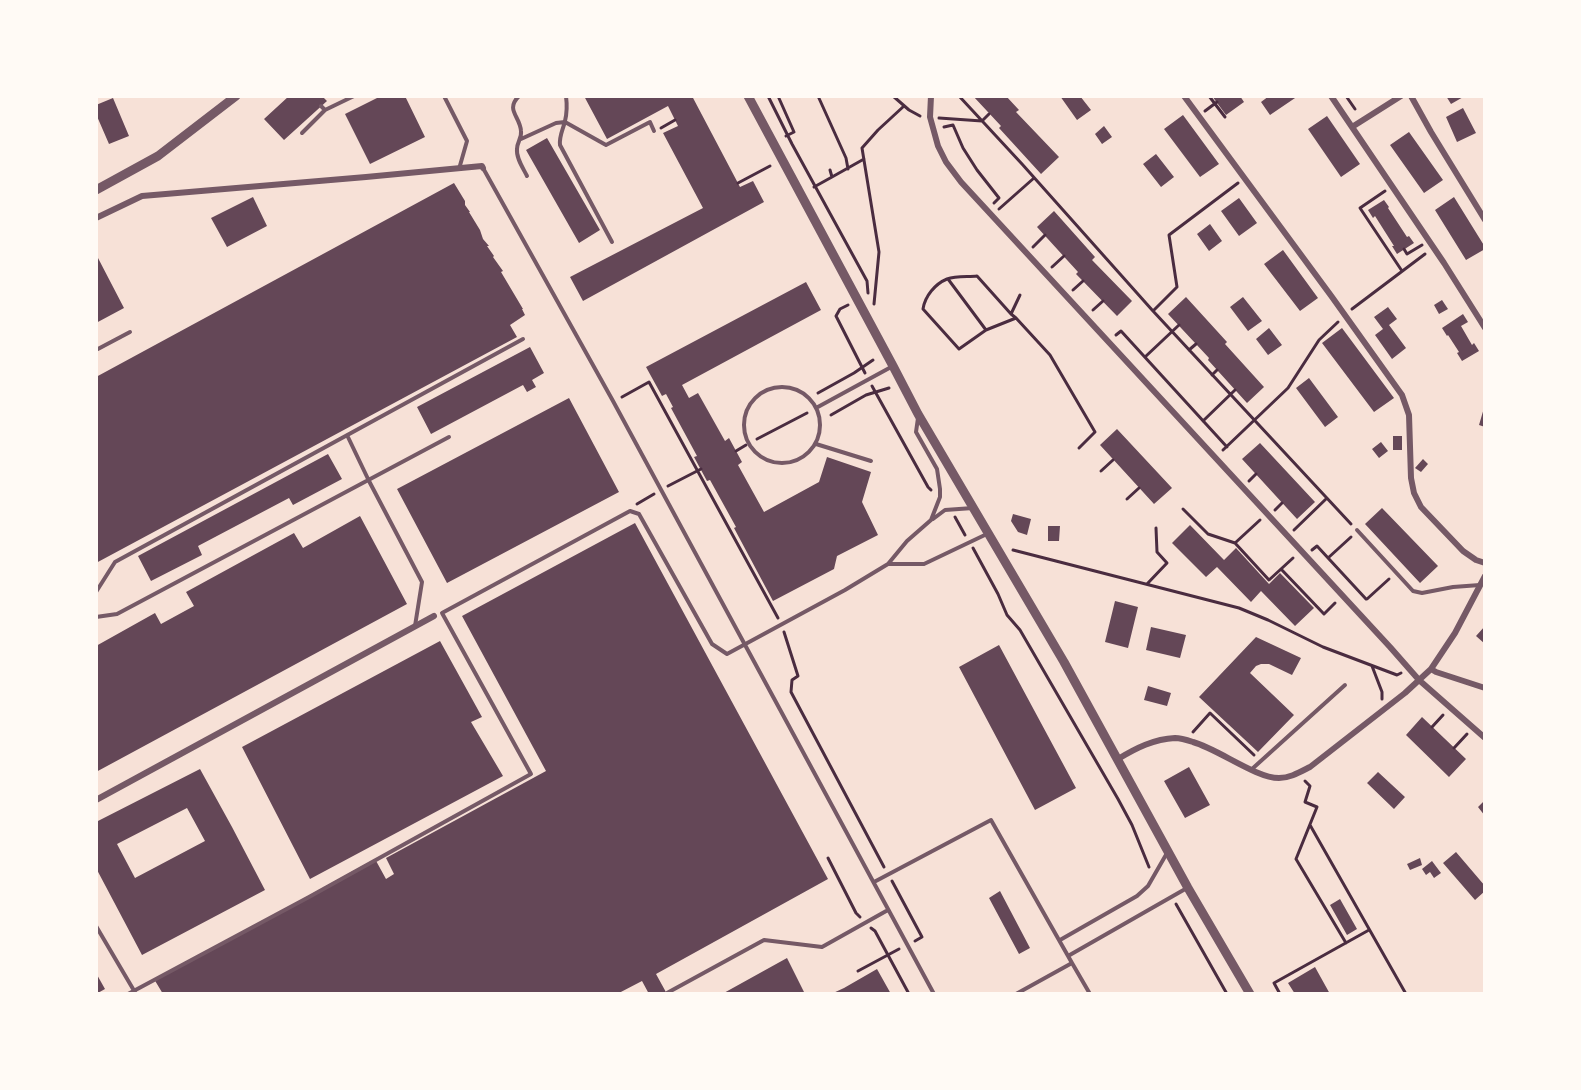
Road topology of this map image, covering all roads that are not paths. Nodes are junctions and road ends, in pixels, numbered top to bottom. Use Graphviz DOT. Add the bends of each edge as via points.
graph roads {
  1 [pos="236,96"];
  2 [pos="354,96"];
  3 [pos="444,96"];
  4 [pos="519,96"];
  5 [pos="566,96"];
  6 [pos="748,96"];
  7 [pos="931,96"];
  8 [pos="1184,96"];
  9 [pos="1331,96"];
  10 [pos="1401,96"];
  11 [pos="1411,96"];
  12 [pos="321,106"];
  13 [pos="325,110"];
  14 [pos="565,122"];
  15 [pos="1352,127"];
  16 [pos="654,131"];
  17 [pos="302,133"];
  18 [pos="521,140"];
  19 [pos="483,168"];
  20 [pos="459,169"];
  21 [pos="527,176"];
  22 [pos="96,190"];
  23 [pos="96,218"];
  24 [pos="1485,220"];
  25 [pos="612,242"];
  26 [pos="1485,328"];
  27 [pos="130,332"];
  28 [pos="523,339"];
  29 [pos="96,350"];
  30 [pos="894,366"];
  31 [pos="816,408"];
  32 [pos="918,414"];
  33 [pos="347,435"];
  34 [pos="449,437"];
  35 [pos="816,444"];
  36 [pos="871,461"];
  37 [pos="369,481"];
  38 [pos="974,508"];
  39 [pos="931,520"];
  40 [pos="1357,530"];
  41 [pos="989,533"];
  42 [pos="1485,563"];
  43 [pos="888,564"];
  44 [pos="1485,576"];
  45 [pos="1480,585"];
  46 [pos="96,592"];
  47 [pos="442,613"];
  48 [pos="434,616"];
  49 [pos="96,617"];
  50 [pos="415,626"];
  51 [pos="745,645"];
  52 [pos="1431,669"];
  53 [pos="1419,680"];
  54 [pos="1345,685"];
  55 [pos="1485,688"];
  56 [pos="1485,738"];
  57 [pos="1118,759"];
  58 [pos="1252,770"];
  59 [pos="96,800"];
  60 [pos="1168,850"];
  61 [pos="874,882"];
  62 [pos="1188,888"];
  63 [pos="888,910"];
  64 [pos="96,926"];
  65 [pos="1060,940"];
  66 [pos="1068,956"];
  67 [pos="1072,963"];
  68 [pos="135,992"];
  69 [pos="667,993"];
  70 [pos="128,994"];
  71 [pos="934,994"];
  72 [pos="1016,994"];
  73 [pos="1090,994"];
  74 [pos="1250,994"];
  1 -- 22 [label="street" via="158,156"];
  2 -- 13 [label="lane"];
  3 -- 20 [label="lane" via="467,141"];
  4 -- 18 [label="lane" via="513,110 521,127"];
  5 -- 14 [label="lane"];
  6 -- 30 [label="street"];
  7 -- 53 [label="street" via="930,117 938,146 961,182"];
  8 -- 42 [label="street" via="1404,398 1409,414 1411,478 1421,507 1463,551"];
  9 -- 15 [label="street"];
  10 -- 15 [label="street"];
  11 -- 24 [label="street"];
  12 -- 13 [label="lane"];
  13 -- 17 [label="lane"];
  14 -- 16 [label="lane" via="606,145 650,122"];
  14 -- 18 [label="lane"];
  14 -- 25 [label="lane" via="560,145"];
  15 -- 26 [label="street"];
  18 -- 21 [label="lane" via="517,156"];
  19 -- 20 [label="street"];
  19 -- 51 [label="lane"];
  20 -- 23 [label="street" via="142,196"];
  27 -- 29 [label="lane"];
  28 -- 33 [label="lane"];
  30 -- 31 [label="lane"];
  30 -- 32 [label="street"];
  31 -- 35 [label="lane" via="820,433"];
  31 -- 35 [label="lane" via="803,393 779,387 755,398 744,421 751,447 772,462 798,460"];
  32 -- 38 [label="street"];
  32 -- 39 [label="lane" via="916,432 937,469 940,489"];
  33 -- 37 [label="lane"];
  33 -- 46 [label="lane" via="115,562"];
  34 -- 37 [label="lane"];
  35 -- 36 [label="lane"];
  37 -- 49 [label="lane" via="117,614"];
  37 -- 50 [label="lane" via="422,582"];
  38 -- 39 [label="lane" via="945,510"];
  38 -- 41 [label="street"];
  39 -- 43 [label="lane"];
  40 -- 45 [label="lane" via="1413,591"];
  41 -- 43 [label="lane" via="924,564"];
  41 -- 57 [label="street"];
  43 -- 51 [label="lane"];
  44 -- 45 [label="street"];
  45 -- 52 [label="street"];
  47 -- 48 [label="lane"];
  47 -- 51 [label="lane" via="630,511 639,514 712,644 727,654"];
  47 -- 68 [label="lane" via="531,774"];
  48 -- 50 [label="street"];
  50 -- 59 [label="street"];
  51 -- 61 [label="lane"];
  52 -- 53 [label="street"];
  52 -- 55 [label="street"];
  53 -- 56 [label="street"];
  53 -- 58 [label="street" via="1299,773 1279,778"];
  54 -- 58 [label="lane"];
  57 -- 58 [label="street" via="1155,741 1175,738 1216,751"];
  57 -- 60 [label="street"];
  60 -- 62 [label="street"];
  60 -- 65 [label="lane" via="1148,886 1137,896"];
  61 -- 63 [label="lane"];
  61 -- 65 [label="lane" via="991,820"];
  62 -- 66 [label="lane"];
  62 -- 74 [label="street"];
  63 -- 69 [label="lane" via="822,947 765,940"];
  63 -- 71 [label="lane"];
  64 -- 68 [label="lane"];
  65 -- 66 [label="lane"];
  66 -- 67 [label="lane"];
  67 -- 72 [label="lane"];
  67 -- 73 [label="lane"];
  68 -- 70 [label="lane"];
}
